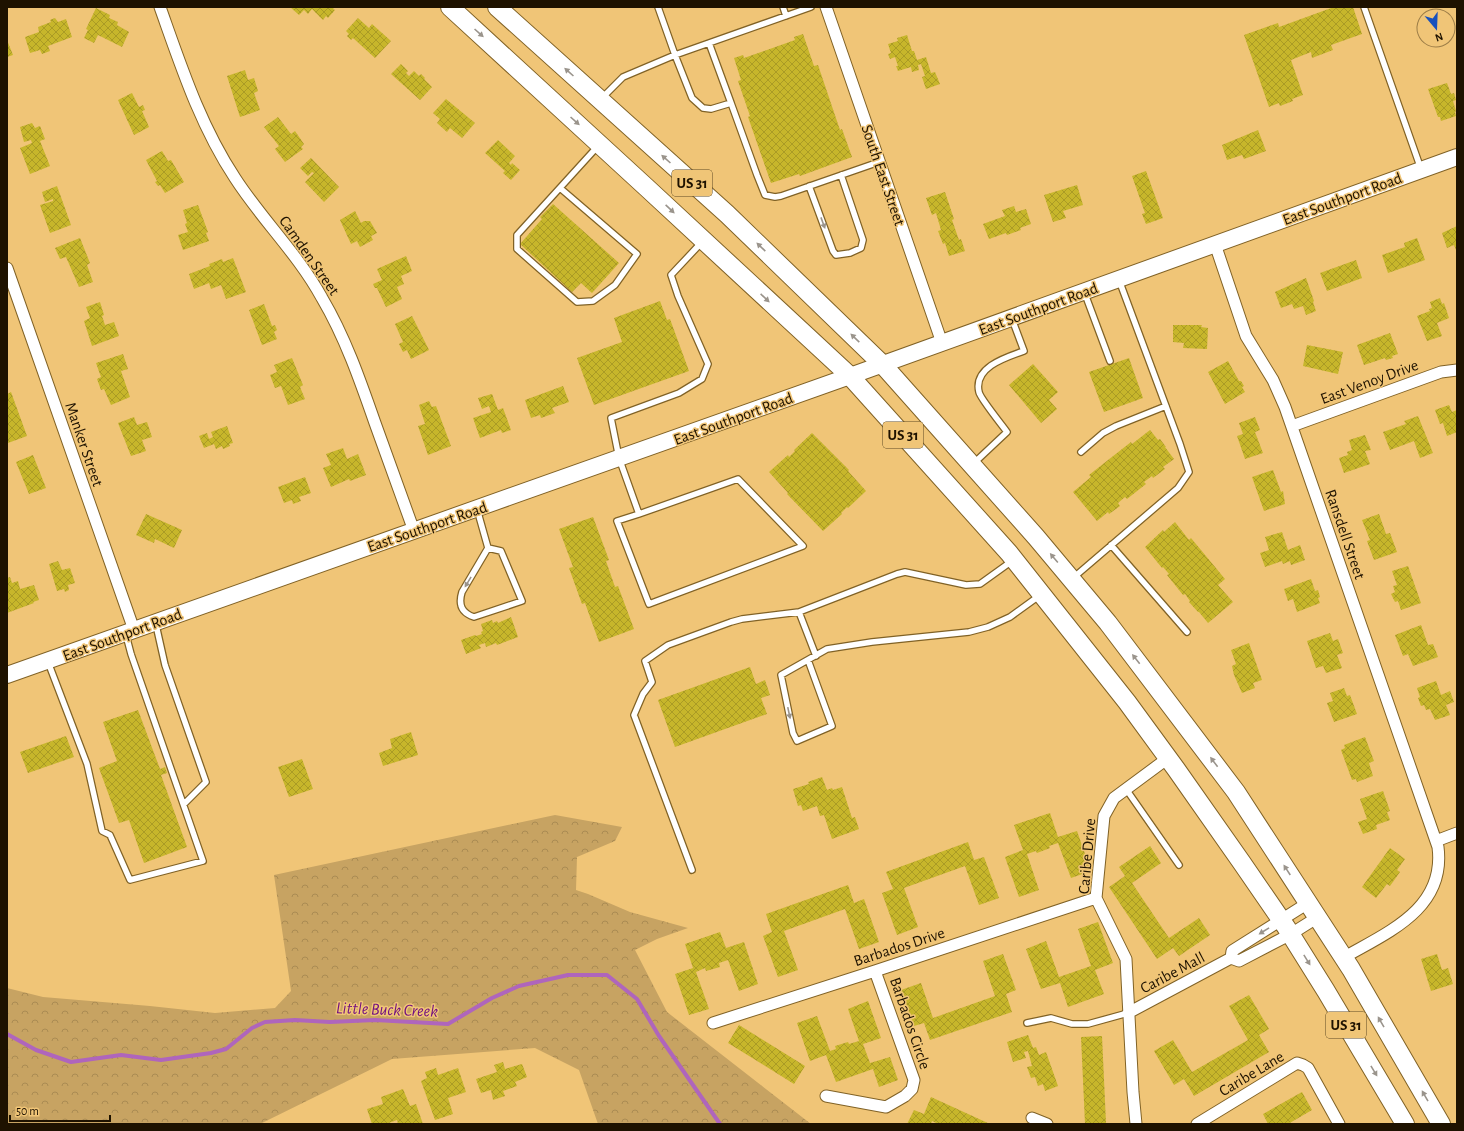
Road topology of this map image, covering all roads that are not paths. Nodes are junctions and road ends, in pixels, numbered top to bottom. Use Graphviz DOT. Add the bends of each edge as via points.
graph roads {
  1 [pos="160,7"];
  2 [pos="450,7"];
  3 [pos="497,7"];
  4 [pos="658,7"];
  5 [pos="783,7"];
  6 [pos="811,7"];
  7 [pos="826,7"];
  8 [pos="1364,7"];
  9 [pos="786,16"];
  10 [pos="709,43"];
  11 [pos="675,55"];
  12 [pos="600,100"];
  13 [pos="732,103"];
  14 [pos="600,144"];
  15 [pos="1457,157"];
  16 [pos="879,162"];
  17 [pos="1421,170"];
  18 [pos="841,175"];
  19 [pos="809,186"];
  20 [pos="560,188"];
  21 [pos="704,240"];
  22 [pos="1215,244"];
  23 [pos="7,268"];
  24 [pos="1118,279"];
  25 [pos="1084,292"];
  26 [pos="1012,318"];
  27 [pos="942,343"];
  28 [pos="1110,361"];
  29 [pos="883,365"];
  30 [pos="1457,370"];
  31 [pos="850,376"];
  32 [pos="1166,406"];
  33 [pos="1292,426"];
  34 [pos="1081,452"];
  35 [pos="620,458"];
  36 [pos="972,465"];
  37 [pos="477,509"];
  38 [pos="639,514"];
  39 [pos="414,531"];
  40 [pos="1111,545"];
  41 [pos="488,548"];
  42 [pos="1014,560"];
  43 [pos="1072,579"];
  44 [pos="1040,594"];
  45 [pos="798,612"];
  46 [pos="155,622"];
  47 [pos="129,631"];
  48 [pos="1187,632"];
  49 [pos="816,656"];
  50 [pos="808,660"];
  51 [pos="48,661"];
  52 [pos="7,675"];
  53 [pos="1168,758"];
  54 [pos="1126,789"];
  55 [pos="184,804"];
  56 [pos="1457,834"];
  57 [pos="1436,841"];
  58 [pos="1179,865"];
  59 [pos="692,870"];
  60 [pos="1096,898"];
  61 [pos="1313,910"];
  62 [pos="1286,927"];
  63 [pos="1231,958"];
  64 [pos="1343,958"];
  65 [pos="875,971"];
  66 [pos="1128,1013"];
  67 [pos="713,1023"];
  68 [pos="1027,1023"];
  69 [pos="826,1096"];
  70 [pos="1032,1118"];
  71 [pos="1047,1124"];
  72 [pos="1136,1124"];
  73 [pos="1197,1124"];
  74 [pos="1339,1124"];
  75 [pos="1405,1124"];
  76 [pos="1441,1124"];
  1 -- 39 [label="street, Camden Street" via="189,90 209,135 242,189 306,272 334,320 362,386"];
  2 -- 14 [label="main road, US 31, one-way"];
  12 -- 3 [label="main road, US 31, one-way"];
  4 -- 11 [label="lane"];
  5 -- 9 [label="lane"];
  6 -- 9 [label="lane"];
  7 -- 16 [label="street, South East Street"];
  8 -- 17 [label="lane"];
  9 -- 10 [label="lane"];
  10 -- 11 [label="lane"];
  10 -- 13 [label="lane"];
  11 -- 12 [label="lane" via="623,77"];
  11 -- 13 [label="lane" via="692,98 703,108 711,110"];
  29 -- 12 [label="main road, US 31, one-way" via="727,214"];
  13 -- 19 [label="lane" via="765,195 775,198"];
  14 -- 20 [label="lane"];
  14 -- 21 [label="main road, US 31, one-way"];
  15 -- 17 [label="main road, East Southport Road"];
  16 -- 18 [label="lane"];
  16 -- 27 [label="street, South East Street"];
  17 -- 22 [label="main road, East Southport Road"];
  18 -- 19 [label="lane"];
  19 -- 18 [label="lane, one-way" via="833,251 836,255 850,253 861,248 863,240"];
  20 -- 20 [label="lane" via="517,235 517,249 577,302 593,301 615,285 637,254"];
  21 -- 31 [label="main road, US 31, one-way"];
  21 -- 35 [label="lane" via="672,276 678,296 708,364 702,379 679,394 611,418"];
  22 -- 24 [label="main road, East Southport Road"];
  22 -- 33 [label="street, Ransdell Street" via="1246,336 1274,380"];
  23 -- 47 [label="street, Manker Street"];
  24 -- 25 [label="main road, East Southport Road"];
  24 -- 32 [label="lane"];
  25 -- 26 [label="main road, East Southport Road"];
  25 -- 28 [label="lane"];
  26 -- 27 [label="main road, East Southport Road"];
  26 -- 36 [label="lane" via="1024,351 999,360 984,372 978,381 979,393 1007,432"];
  27 -- 29 [label="main road, East Southport Road"];
  29 -- 31 [label="main road, East Southport Road"];
  29 -- 36 [label="main road, US 31"];
  30 -- 33 [label="street, East Venoy Drive" via="1441,372"];
  31 -- 35 [label="main road, East Southport Road"];
  31 -- 42 [label="main road, US 31"];
  32 -- 34 [label="lane" via="1103,433"];
  32 -- 40 [label="lane" via="1189,472 1178,488"];
  33 -- 57 [label="street, Ransdell Street"];
  35 -- 37 [label="main road, East Southport Road"];
  35 -- 38 [label="lane"];
  43 -- 36 [label="main road, US 31, one-way"];
  37 -- 39 [label="main road, East Southport Road"];
  37 -- 41 [label="lane"];
  38 -- 38 [label="lane" via="617,521 649,604 803,546 738,479"];
  39 -- 46 [label="main road, East Southport Road"];
  40 -- 43 [label="lane"];
  40 -- 48 [label="lane"];
  41 -- 41 [label="lane, one-way" via="460,599 467,615 474,617 522,601 501,551"];
  42 -- 44 [label="main road, US 31"];
  42 -- 45 [label="lane" via="980,584 966,585 905,572"];
  61 -- 43 [label="main road, US 31, one-way" via="1236,792"];
  44 -- 49 [label="lane" via="1010,617 988,627 969,632 827,649"];
  44 -- 53 [label="main road, US 31" via="1127,702"];
  45 -- 49 [label="lane"];
  45 -- 59 [label="lane" via="731,622 668,645 645,661 652,682 643,694 634,715"];
  46 -- 47 [label="main road, East Southport Road"];
  46 -- 55 [label="lane" via="165,665 206,782"];
  47 -- 51 [label="main road, East Southport Road"];
  47 -- 55 [label="lane" via="131,654"];
  49 -- 50 [label="lane"];
  50 -- 50 [label="lane, one-way" via="781,675 796,740 832,726"];
  51 -- 52 [label="main road, East Southport Road"];
  51 -- 55 [label="lane" via="87,764 102,831 110,835 130,880 204,861"];
  53 -- 54 [label="street, Caribe Drive"];
  53 -- 62 [label="main road, US 31"];
  54 -- 58 [label="lane"];
  54 -- 60 [label="street, Caribe Drive" via="1114,798 1104,816"];
  56 -- 57 [label="street"];
  57 -- 64 [label="street, Ransdell Street" via="1438,871 1426,899 1402,924"];
  60 -- 65 [label="street, Barbados Drive"];
  60 -- 66 [label="street, Caribe Drive" via="1126,959"];
  61 -- 62 [label="street, Caribe Mall"];
  61 -- 62 [label="street, Caribe Mall"];
  61 -- 64 [label="main road, US 31"];
  62 -- 63 [label="street, Caribe Mall, one-way" via="1232,951"];
  62 -- 63 [label="street, Caribe Mall" via="1239,961"];
  62 -- 75 [label="main road, US 31, one-way"];
  63 -- 66 [label="street, Caribe Mall"];
  76 -- 64 [label="main road, US 31, one-way"];
  65 -- 67 [label="street, Barbados Drive"];
  65 -- 69 [label="street, Barbados Circle" via="914,1080 912,1089 896,1102 886,1106"];
  66 -- 68 [label="lane" via="1088,1024 1072,1024 1052,1018"];
  66 -- 72 [label="street, Caribe Drive"];
  70 -- 71 [label="street"];
  73 -- 74 [label="street, Caribe Lane" via="1297,1064 1308,1068"];
}
